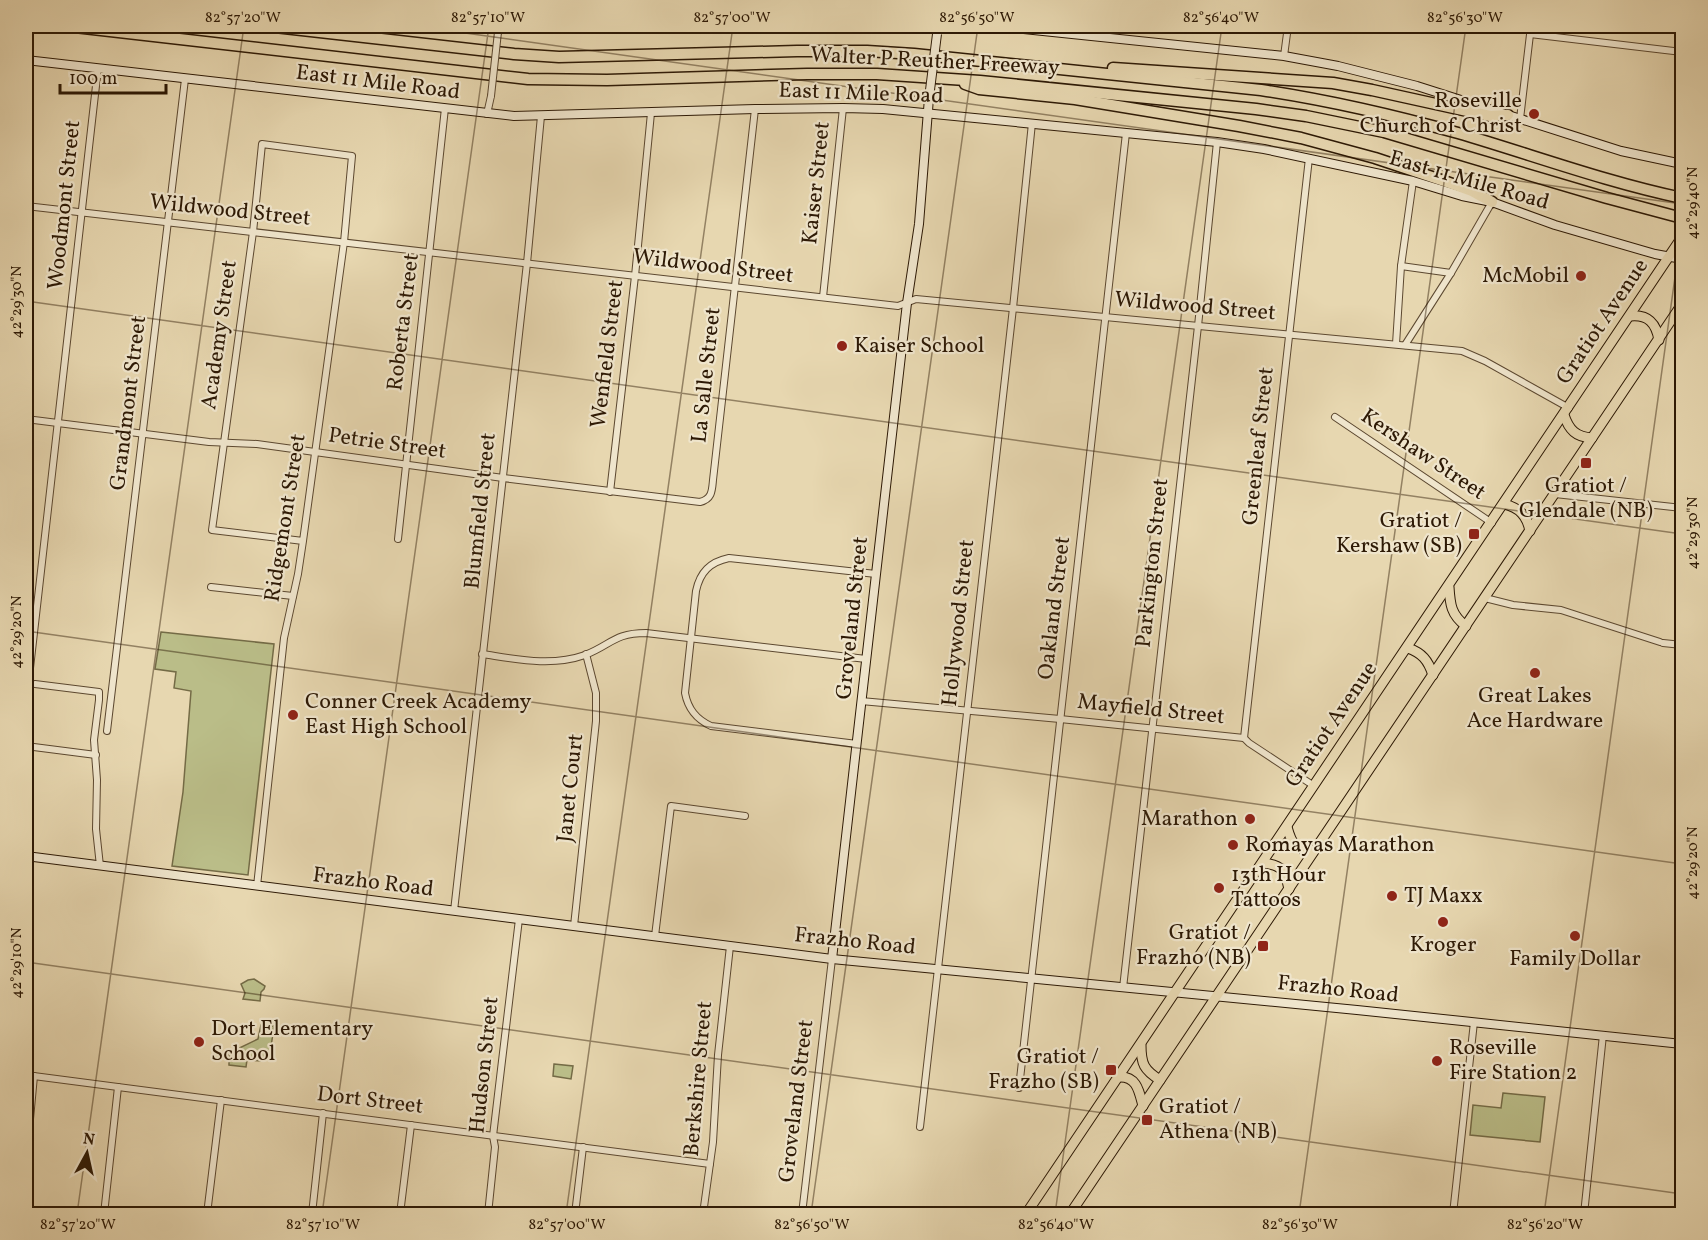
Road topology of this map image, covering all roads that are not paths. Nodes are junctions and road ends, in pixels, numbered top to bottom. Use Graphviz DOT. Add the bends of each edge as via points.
graph roads {
  1 [pos="66,26"];
  2 [pos="266,26"];
  3 [pos="994,26"];
  4 [pos="1101,26"];
  5 [pos="1288,26"];
  6 [pos="1531,26"];
  7 [pos="498,29"];
  8 [pos="937,30"];
  9 [pos="1530,34"];
  10 [pos="1100,36"];
  11 [pos="1683,52"];
  12 [pos="1284,56"];
  13 [pos="26,60"];
  14 [pos="98,68"];
  15 [pos="1072,70"];
  16 [pos="185,79"];
  17 [pos="952,79"];
  18 [pos="446,108"];
  19 [pos="843,108"];
  20 [pos="755,109"];
  21 [pos="651,113"];
  22 [pos="927,113"];
  23 [pos="487,114"];
  24 [pos="1508,115"];
  25 [pos="542,116"];
  26 [pos="1520,119"];
  27 [pos="1032,123"];
  28 [pos="1126,133"];
  29 [pos="1217,142"];
  30 [pos="262,144"];
  31 [pos="1309,158"];
  32 [pos="1683,164"];
  33 [pos="1413,181"];
  34 [pos="1683,198"];
  35 [pos="1492,202"];
  36 [pos="26,206"];
  37 [pos="83,213"];
  38 [pos="1683,218"];
  39 [pos="169,222"];
  40 [pos="252,232"];
  41 [pos="1683,237"];
  42 [pos="344,242"];
  43 [pos="430,252"];
  44 [pos="1670,257"];
  45 [pos="1683,259"];
  46 [pos="527,263"];
  47 [pos="1401,266"];
  48 [pos="1451,273"];
  49 [pos="635,276"];
  50 [pos="735,287"];
  51 [pos="823,297"];
  52 [pos="907,303"];
  53 [pos="1683,304"];
  54 [pos="1013,308"];
  55 [pos="1630,316"];
  56 [pos="1106,317"];
  57 [pos="1198,326"];
  58 [pos="1290,334"];
  59 [pos="1659,340"];
  60 [pos="1396,344"];
  61 [pos="1405,345"];
  62 [pos="1567,411"];
  63 [pos="1335,417"];
  64 [pos="26,419"];
  65 [pos="59,423"];
  66 [pos="143,434"];
  67 [pos="1592,438"];
  68 [pos="224,441"];
  69 [pos="315,452"];
  70 [pos="406,465"];
  71 [pos="502,478"];
  72 [pos="610,492"];
  73 [pos="1555,494"];
  74 [pos="707,501"];
  75 [pos="1504,504"];
  76 [pos="1683,508"];
  77 [pos="1492,523"];
  78 [pos="1530,531"];
  79 [pos="398,539"];
  80 [pos="303,541"];
  81 [pos="876,574"];
  82 [pos="1449,586"];
  83 [pos="211,587"];
  84 [pos="293,596"];
  85 [pos="1485,598"];
  86 [pos="1466,626"];
  87 [pos="691,638"];
  88 [pos="1683,645"];
  89 [pos="1408,648"];
  90 [pos="483,654"];
  91 [pos="586,654"];
  92 [pos="866,659"];
  93 [pos="30,668"];
  94 [pos="1433,675"];
  95 [pos="35,684"];
  96 [pos="861,701"];
  97 [pos="967,711"];
  98 [pos="1060,719"];
  99 [pos="1152,728"];
  100 [pos="107,731"];
  101 [pos="1244,738"];
  102 [pos="857,744"];
  103 [pos="26,746"];
  104 [pos="96,755"];
  105 [pos="1314,786"];
  106 [pos="745,816"];
  107 [pos="1287,827"];
  108 [pos="1313,852"];
  109 [pos="26,856"];
  110 [pos="1263,863"];
  111 [pos="100,866"];
  112 [pos="257,886"];
  113 [pos="1289,889"];
  114 [pos="454,911"];
  115 [pos="519,919"];
  116 [pos="574,926"];
  117 [pos="655,936"];
  118 [pos="730,946"];
  119 [pos="832,959"];
  120 [pos="938,969"];
  121 [pos="1031,979"];
  122 [pos="1123,988"];
  123 [pos="1176,992"];
  124 [pos="1217,996"];
  125 [pos="1474,1022"];
  126 [pos="1603,1035"];
  127 [pos="1683,1044"];
  128 [pos="1141,1045"];
  129 [pos="26,1075"];
  130 [pos="34,1076"];
  131 [pos="1119,1077"];
  132 [pos="1160,1080"];
  133 [pos="118,1087"];
  134 [pos="1019,1088"];
  135 [pos="221,1100"];
  136 [pos="1143,1106"];
  137 [pos="323,1113"];
  138 [pos="411,1125"];
  139 [pos="920,1127"];
  140 [pos="493,1136"];
  141 [pos="583,1147"];
  142 [pos="26,1162"];
  143 [pos="710,1164"];
  144 [pos="1036,1201"];
  145 [pos="104,1215"];
  146 [pos="207,1215"];
  147 [pos="312,1215"];
  148 [pos="400,1215"];
  149 [pos="488,1215"];
  150 [pos="575,1215"];
  151 [pos="703,1215"];
  152 [pos="802,1215"];
  153 [pos="1026,1215"];
  154 [pos="1038,1215"];
  155 [pos="1070,1215"];
  156 [pos="1454,1215"];
  157 [pos="1584,1215"];
  1 -- 17 [label="highway, Walter P Reuther Freeway" via="528,79 844,73"];
  2 -- 15 [label="highway, Walter P Reuther Freeway" via="559,57 867,51"];
  3 -- 10 [label="street"];
  4 -- 10 [label="street"];
  5 -- 12 [label="street"];
  6 -- 9 [label="street"];
  7 -- 23 [label="street, bridge"];
  8 -- 22 [label="street, Groveland Street, bridge"];
  9 -- 11 [label="street"];
  9 -- 26 [label="street"];
  10 -- 12 [label="street"];
  12 -- 24 [label="street" via="1417,86"];
  13 -- 14 [label="street, East 11 Mile Road"];
  14 -- 16 [label="street, East 11 Mile Road"];
  14 -- 37 [label="street, Woodmont Street"];
  15 -- 24 [label="highway" via="1116,68 1333,83 1490,116"];
  15 -- 34 [label="highway, Walter P Reuther Freeway" via="1261,90 1344,104"];
  16 -- 18 [label="street, East 11 Mile Road"];
  16 -- 39 [label="street, Grandmont Street"];
  17 -- 35 [label="highway" via="979,89 1075,99 1301,138 1472,191"];
  17 -- 38 [label="highway, Walter P Reuther Freeway" via="1256,109 1333,121"];
  18 -- 23 [label="street, East 11 Mile Road"];
  18 -- 43 [label="street, Roberta Street"];
  19 -- 20 [label="street, East 11 Mile Road"];
  19 -- 22 [label="street, East 11 Mile Road"];
  19 -- 51 [label="street, Kaiser Street"];
  20 -- 21 [label="street, East 11 Mile Road"];
  20 -- 50 [label="street, La Salle Street"];
  21 -- 25 [label="street, East 11 Mile Road"];
  21 -- 49 [label="street, Wenfield Street"];
  22 -- 27 [label="street, East 11 Mile Road"];
  22 -- 52 [label="street, Groveland Street" via="920,224"];
  23 -- 25 [label="street, East 11 Mile Road"];
  24 -- 26 [label="street"];
  25 -- 46 [label="street, Blumfield Street"];
  26 -- 32 [label="street" via="1621,151"];
  27 -- 28 [label="street, East 11 Mile Road"];
  27 -- 54 [label="street, Hollywood Street"];
  28 -- 29 [label="street, East 11 Mile Road"];
  28 -- 56 [label="street, Oakland Street"];
  29 -- 31 [label="street, East 11 Mile Road"];
  29 -- 57 [label="street, Parkington Street"];
  30 -- 40 [label="street, Academy Street"];
  30 -- 42 [label="street, Ridgemont Street" via="352,156"];
  31 -- 33 [label="street, East 11 Mile Road"];
  31 -- 58 [label="street, Greenleaf Street"];
  33 -- 35 [label="street, East 11 Mile Road"];
  33 -- 47 [label="street"];
  35 -- 44 [label="street, East 11 Mile Road" via="1554,225"];
  35 -- 48 [label="street"];
  36 -- 37 [label="street, Wildwood Street"];
  37 -- 39 [label="street, Wildwood Street"];
  37 -- 65 [label="street, Woodmont Street"];
  39 -- 40 [label="street, Wildwood Street"];
  39 -- 66 [label="street, Grandmont Street"];
  40 -- 42 [label="street, Wildwood Street"];
  40 -- 68 [label="street, Academy Street"];
  41 -- 44 [label="main road, Gratiot Avenue"];
  42 -- 43 [label="street, Wildwood Street"];
  42 -- 69 [label="street, Ridgemont Street"];
  43 -- 46 [label="street, Wildwood Street"];
  43 -- 70 [label="street, Roberta Street"];
  44 -- 45 [label="street, East 11 Mile Road"];
  44 -- 55 [label="main road, Gratiot Avenue"];
  46 -- 49 [label="street, Wildwood Street"];
  46 -- 71 [label="street, Blumfield Street"];
  47 -- 48 [label="street"];
  47 -- 60 [label="street"];
  48 -- 61 [label="street"];
  49 -- 50 [label="street, Wildwood Street"];
  49 -- 72 [label="street, Wenfield Street"];
  50 -- 51 [label="street, Wildwood Street"];
  50 -- 74 [label="street, La Salle Street" via="711,496"];
  51 -- 52 [label="street, Wildwood Street" via="898,306"];
  52 -- 54 [label="street, Wildwood Street" via="916,299"];
  52 -- 81 [label="street, Groveland Street"];
  53 -- 59 [label="main road"];
  54 -- 56 [label="street, Wildwood Street"];
  54 -- 97 [label="street, Hollywood Street"];
  55 -- 59 [label="main road" via="1651,321"];
  55 -- 62 [label="main road, Gratiot Avenue"];
  56 -- 57 [label="street, Wildwood Street"];
  56 -- 98 [label="street, Oakland Street"];
  57 -- 58 [label="street, Wildwood Street"];
  57 -- 99 [label="street, Parkington Street"];
  58 -- 60 [label="street, Wildwood Street"];
  58 -- 101 [label="street, Greenleaf Street"];
  59 -- 67 [label="main road"];
  60 -- 61 [label="street, Wildwood Street"];
  61 -- 62 [label="street" via="1475,356"];
  62 -- 67 [label="main road" via="1574,434"];
  62 -- 75 [label="main road, Gratiot Avenue"];
  63 -- 77 [label="street, Kershaw Street"];
  64 -- 65 [label="street, Petrie Street"];
  65 -- 66 [label="street, Petrie Street"];
  65 -- 93 [label="street, Woodmont Street"];
  66 -- 68 [label="street, Petrie Street"];
  66 -- 100 [label="street, Grandmont Street"];
  67 -- 73 [label="main road"];
  68 -- 69 [label="street, Petrie Street"];
  68 -- 80 [label="street, Academy Street" via="212,530"];
  69 -- 70 [label="street, Petrie Street"];
  69 -- 80 [label="street, Ridgemont Street"];
  70 -- 71 [label="street, Petrie Street"];
  70 -- 79 [label="street, Roberta Street"];
  71 -- 72 [label="street, Petrie Street"];
  71 -- 90 [label="street, Blumfield Street"];
  72 -- 74 [label="street, Petrie Street"];
  73 -- 76 [label="street"];
  73 -- 78 [label="main road"];
  75 -- 77 [label="main road, Gratiot Avenue"];
  75 -- 78 [label="main road" via="1523,513"];
  77 -- 82 [label="main road, Gratiot Avenue"];
  78 -- 85 [label="main road"];
  80 -- 84 [label="street, Ridgemont Street"];
  81 -- 87 [label="street" via="718,560 700,577"];
  81 -- 92 [label="street, Groveland Street"];
  82 -- 86 [label="main road" via="1452,610"];
  82 -- 89 [label="main road, Gratiot Avenue"];
  83 -- 84 [label="street"];
  84 -- 112 [label="street, Ridgemont Street" via="281,657"];
  85 -- 86 [label="main road"];
  85 -- 88 [label="street" via="1561,610 1662,643"];
  86 -- 94 [label="main road"];
  87 -- 91 [label="street" via="629,634"];
  87 -- 92 [label="street"];
  87 -- 102 [label="street" via="685,693 699,720 711,726"];
  89 -- 94 [label="main road" via="1423,655"];
  89 -- 105 [label="main road, Gratiot Avenue"];
  90 -- 91 [label="street" via="537,661 561,661"];
  90 -- 114 [label="street, Blumfield Street"];
  91 -- 116 [label="street, Janet Court" via="596,693 596,721"];
  92 -- 96 [label="street, Groveland Street"];
  94 -- 108 [label="main road"];
  95 -- 104 [label="street" via="99,692"];
  96 -- 97 [label="street, Mayfield Street"];
  96 -- 102 [label="street, Groveland Street"];
  97 -- 98 [label="street, Mayfield Street"];
  97 -- 120 [label="street, Hollywood Street"];
  98 -- 99 [label="street, Mayfield Street"];
  98 -- 121 [label="street, Oakland Street"];
  99 -- 101 [label="street, Mayfield Street"];
  99 -- 122 [label="street, Parkington Street"];
  101 -- 105 [label="street, Mayfield Street"];
  102 -- 119 [label="street, Groveland Street"];
  103 -- 104 [label="street"];
  104 -- 111 [label="street"];
  105 -- 107 [label="main road, Gratiot Avenue"];
  106 -- 117 [label="street" via="671,807"];
  107 -- 108 [label="main road" via="1296,846"];
  107 -- 110 [label="main road, Gratiot Avenue"];
  108 -- 113 [label="main road"];
  109 -- 111 [label="street, Frazho Road"];
  110 -- 113 [label="main road" via="1282,870"];
  110 -- 123 [label="main road, Gratiot Avenue"];
  111 -- 112 [label="street, Frazho Road"];
  112 -- 114 [label="street, Frazho Road"];
  113 -- 124 [label="main road"];
  114 -- 115 [label="street, Frazho Road"];
  115 -- 116 [label="street, Frazho Road"];
  115 -- 140 [label="street, Hudson Street"];
  116 -- 117 [label="street, Frazho Road"];
  117 -- 118 [label="street, Frazho Road"];
  118 -- 119 [label="street, Frazho Road"];
  118 -- 143 [label="street, Berkshire Street"];
  119 -- 120 [label="street, Frazho Road"];
  119 -- 152 [label="street, Groveland Street"];
  120 -- 121 [label="street, Frazho Road"];
  120 -- 139 [label="street, Hollywood Street"];
  121 -- 122 [label="street, Frazho Road"];
  121 -- 134 [label="street, Oakland Street"];
  122 -- 123 [label="street, Frazho Road"];
  123 -- 124 [label="street, Frazho Road"];
  123 -- 128 [label="main road, Gratiot Avenue"];
  124 -- 125 [label="street, Frazho Road"];
  124 -- 132 [label="main road"];
  125 -- 126 [label="street, Frazho Road"];
  125 -- 156 [label="street"];
  126 -- 127 [label="street, Frazho Road"];
  126 -- 157 [label="street"];
  128 -- 131 [label="main road, Gratiot Avenue"];
  128 -- 132 [label="main road" via="1144,1067"];
  129 -- 130 [label="street, Dort Street"];
  130 -- 133 [label="street, Dort Street"];
  130 -- 142 [label="street"];
  131 -- 136 [label="main road" via="1135,1082"];
  131 -- 144 [label="main road, Gratiot Avenue"];
  132 -- 136 [label="main road"];
  133 -- 135 [label="street, Dort Street"];
  133 -- 145 [label="street"];
  135 -- 137 [label="street, Dort Street"];
  135 -- 146 [label="street"];
  136 -- 155 [label="main road"];
  137 -- 138 [label="street, Dort Street"];
  137 -- 147 [label="street"];
  138 -- 140 [label="street, Dort Street"];
  138 -- 148 [label="street"];
  140 -- 141 [label="street, Dort Street"];
  140 -- 149 [label="street, Hudson Street"];
  141 -- 143 [label="street, Dort Street"];
  141 -- 150 [label="street"];
  143 -- 151 [label="street, Berkshire Street"];
  144 -- 153 [label="main road, Gratiot Avenue"];
  144 -- 154 [label="main road"];
}
